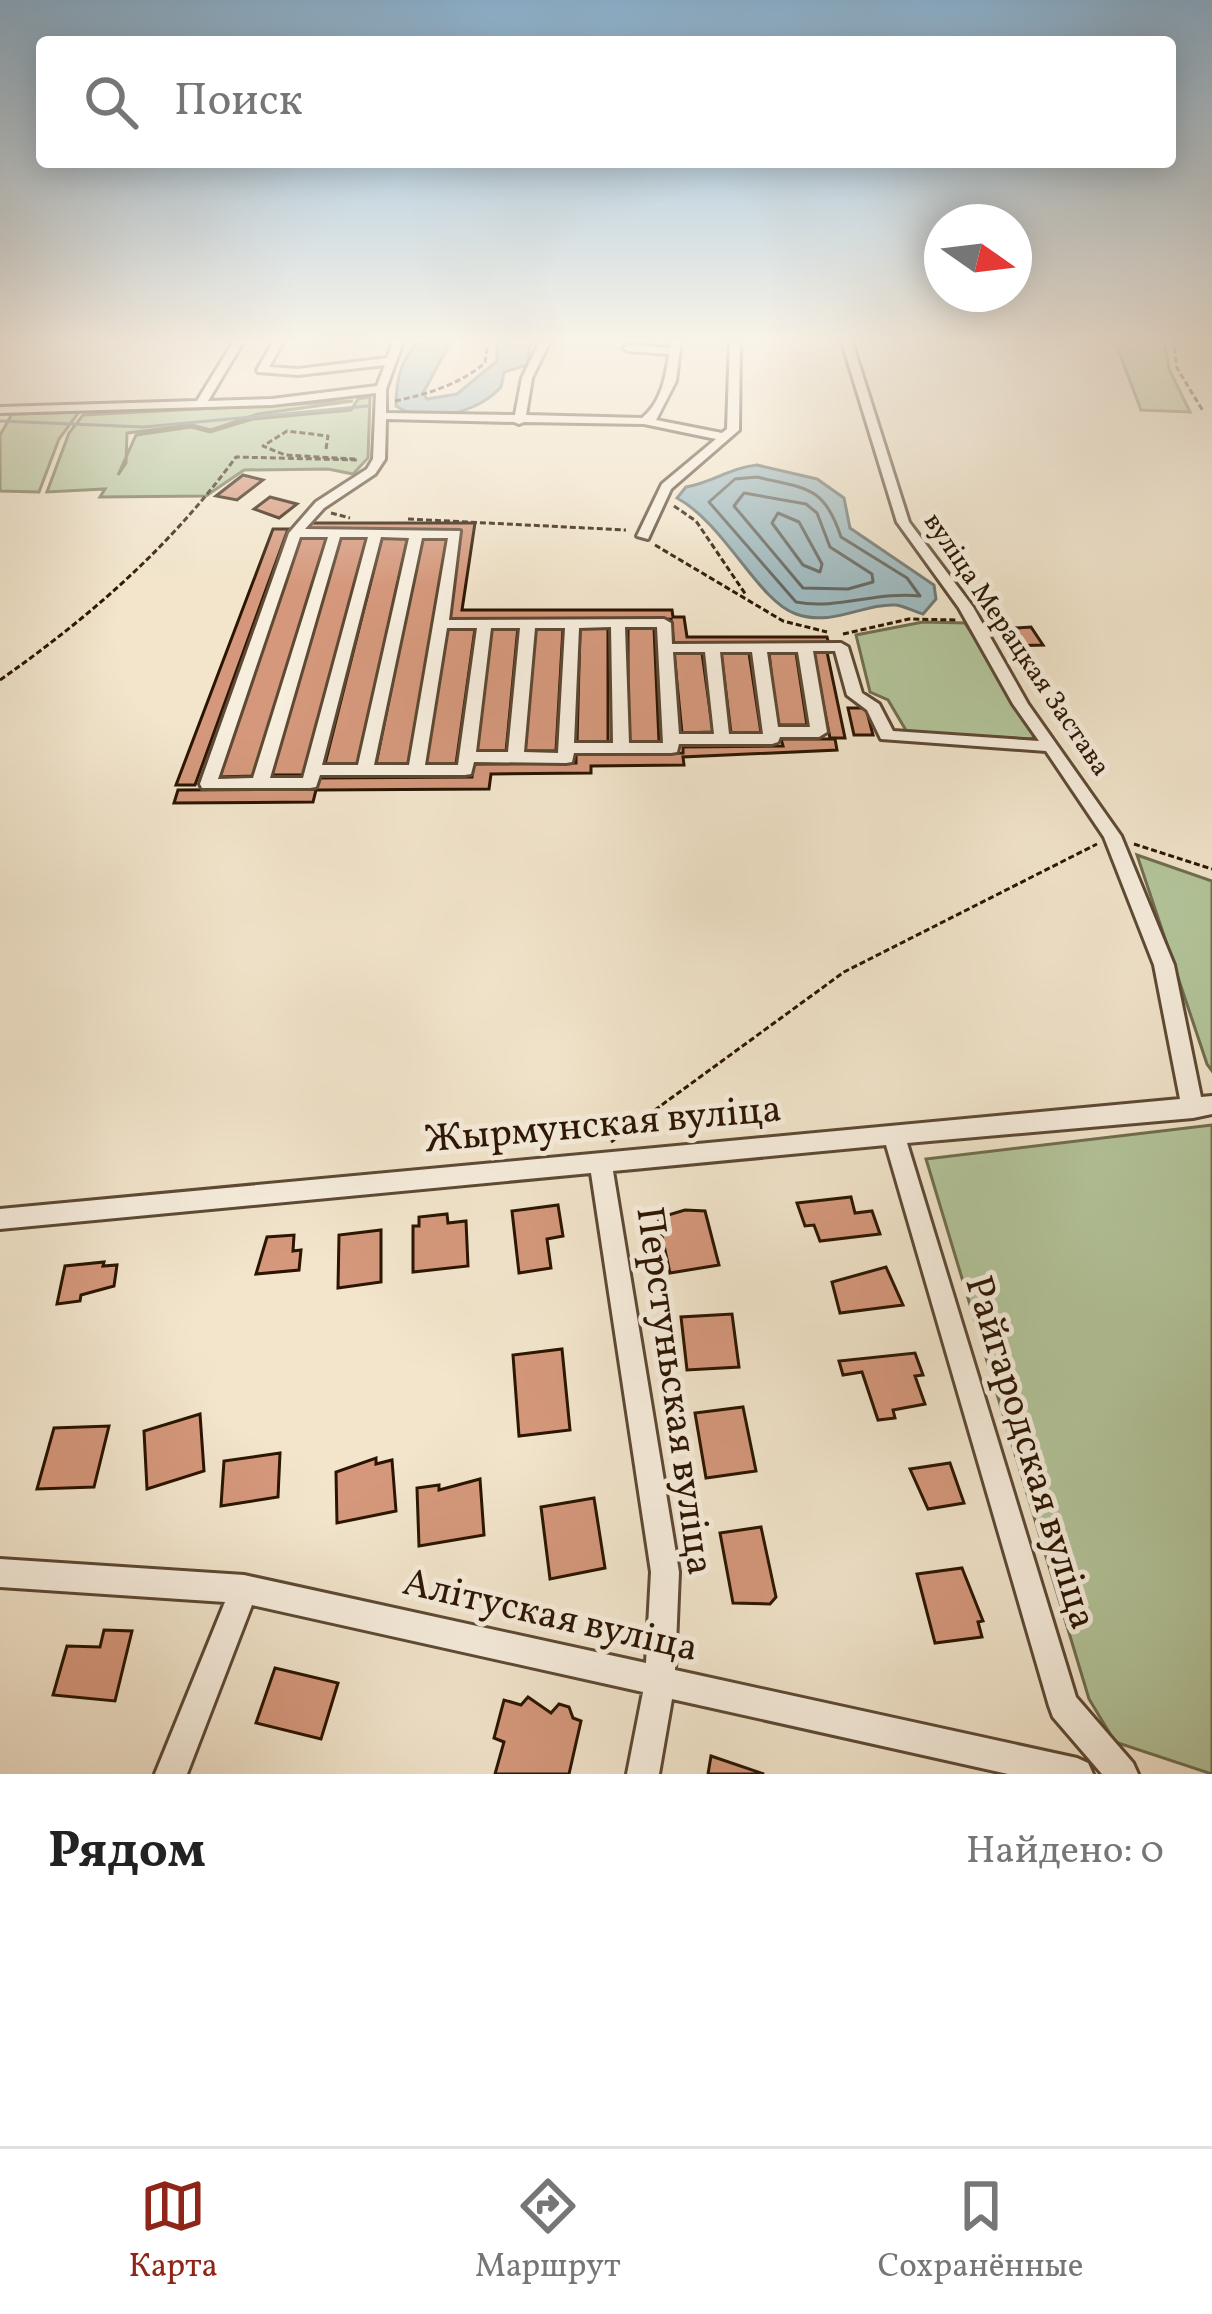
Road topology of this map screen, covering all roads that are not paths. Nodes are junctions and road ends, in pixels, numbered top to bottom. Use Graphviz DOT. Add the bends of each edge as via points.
graph roads {
  1 [pos="380,422"];
  2 [pos="617,422"];
  3 [pos="644,422"];
  4 [pos="734,422"];
  5 [pos="871,422"];
  6 [pos="723,437"];
  7 [pos="372,527"];
  8 [pos="295,533"];
  9 [pos="335,533"];
  10 [pos="416,534"];
  11 [pos="643,536"];
  12 [pos="485,623"];
  13 [pos="528,623"];
  14 [pos="572,623"];
  15 [pos="618,623"];
  16 [pos="441,624"];
  17 [pos="759,647"];
  18 [pos="805,647"];
  19 [pos="665,648"];
  20 [pos="712,648"];
  21 [pos="771,732"];
  22 [pos="670,739"];
  23 [pos="722,739"];
  24 [pos="566,748"];
  25 [pos="621,748"];
  26 [pos="1053,748"];
  27 [pos="466,757"];
  28 [pos="516,758"];
  29 [pos="365,769"];
  30 [pos="313,770"];
  31 [pos="416,770"];
  32 [pos="260,783"];
  33 [pos="1203,1107"];
  34 [pos="895,1136"];
  35 [pos="600,1162"];
  36 [pos="0,1219"];
  37 [pos="0,1573"];
  38 [pos="244,1589"];
  39 [pos="660,1682"];
  40 [pos="171,1774"];
  41 [pos="643,1774"];
  42 [pos="1077,1774"];
  43 [pos="1122,1774"];
  1 -- 8 [label="street" via="371,471"];
  2 -- 3 [label="street"];
  3 -- 6 [label="street"];
  4 -- 6 [label="street"];
  5 -- 26 [label="street, вуліца Мерацкая Застава" via="903,522"];
  6 -- 11 [label="street" via="667,488"];
  7 -- 9 [label="street"];
  7 -- 10 [label="street"];
  7 -- 30 [label="street"];
  8 -- 9 [label="street"];
  8 -- 32 [label="street" via="208,784"];
  9 -- 32 [label="street"];
  10 -- 16 [label="street" via="455,534"];
  10 -- 29 [label="street"];
  12 -- 13 [label="street"];
  12 -- 16 [label="street"];
  12 -- 27 [label="street"];
  13 -- 14 [label="street"];
  13 -- 28 [label="street"];
  14 -- 15 [label="street"];
  14 -- 24 [label="street"];
  15 -- 19 [label="street" via="664,623"];
  15 -- 25 [label="street"];
  16 -- 31 [label="street"];
  17 -- 18 [label="street"];
  17 -- 20 [label="street"];
  17 -- 21 [label="street"];
  18 -- 21 [label="street" via="820,732"];
  18 -- 26 [label="street" via="838,641 855,695 874,707 887,736"];
  19 -- 20 [label="street"];
  19 -- 22 [label="street"];
  20 -- 23 [label="street"];
  21 -- 23 [label="street" via="772,739"];
  22 -- 23 [label="street"];
  22 -- 25 [label="street" via="671,748"];
  24 -- 25 [label="street"];
  24 -- 28 [label="street" via="566,758"];
  26 -- 33 [label="street, вуліца Мерацкая Застава" via="1112,836 1164,965"];
  27 -- 28 [label="street"];
  27 -- 31 [label="street" via="465,770"];
  29 -- 30 [label="street"];
  29 -- 31 [label="street"];
  30 -- 32 [label="street" via="310,783"];
  33 -- 34 [label="street, Жырмунская вуліца"];
  34 -- 35 [label="street, Жырмунская вуліца"];
  34 -- 43 [label="street, Райгародская вуліца" via="1064,1706"];
  35 -- 36 [label="street, Жырмунская вуліца"];
  35 -- 39 [label="street, Перстуньская вуліца" via="665,1572"];
  37 -- 38 [label="street, Алітуская вуліца"];
  38 -- 39 [label="street, Алітуская вуліца"];
  38 -- 40 [label="street"];
  39 -- 41 [label="street, Перстуньская вуліца"];
  39 -- 42 [label="street, Алітуская вуліца"];
}
